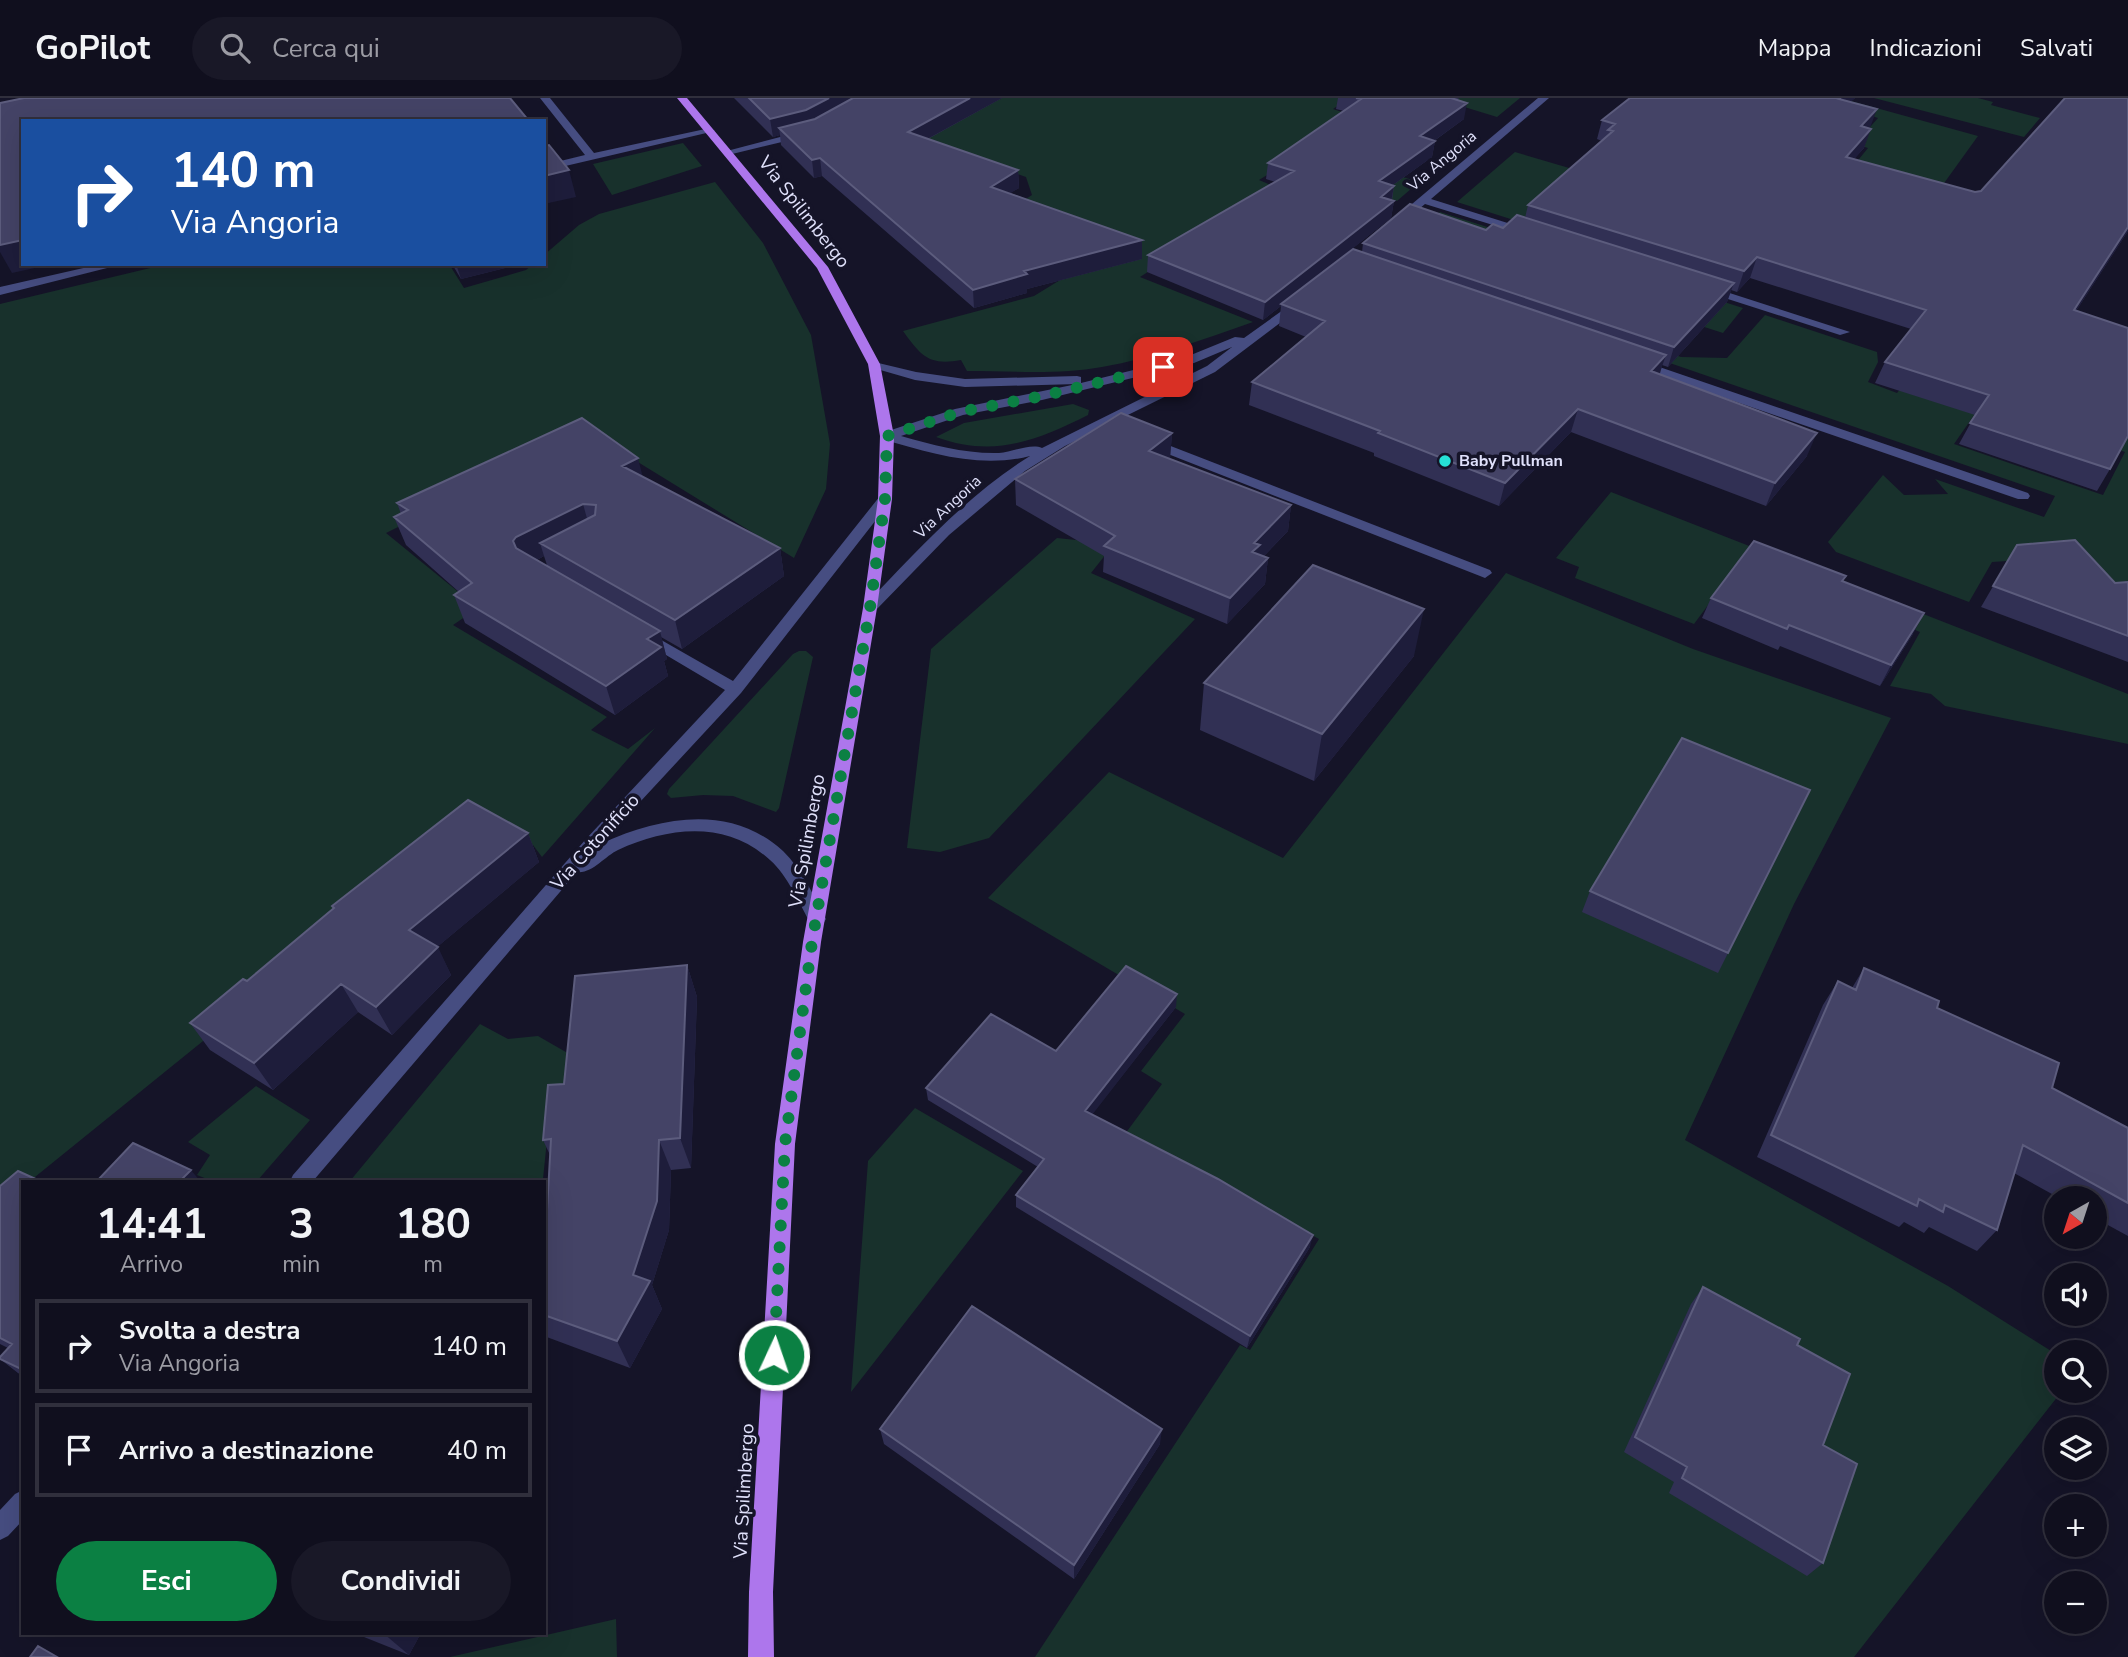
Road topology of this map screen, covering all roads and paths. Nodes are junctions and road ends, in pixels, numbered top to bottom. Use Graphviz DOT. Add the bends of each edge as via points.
graph roads {
  1 [pos="545,98"];
  2 [pos="682,98"];
  3 [pos="1544,98"];
  4 [pos="710,131"];
  5 [pos="812,132"];
  6 [pos="728,152"];
  7 [pos="592,157"];
  8 [pos="546,168"];
  9 [pos="1423,200"];
  10 [pos="1385,232"];
  11 [pos="1541,237"];
  12 [pos="108,266"];
  13 [pos="1700,287"];
  14 [pos="0,291"];
  15 [pos="1311,293"];
  16 [pos="1265,330"];
  17 [pos="1844,332"];
  18 [pos="1620,358"];
  19 [pos="874,364"];
  20 [pos="1109,379"];
  21 [pos="887,436"];
  22 [pos="1139,438"];
  23 [pos="1060,443"];
  24 [pos="2023,496"];
  25 [pos="885,499"];
  26 [pos="1485,573"];
  27 [pos="870,608"];
  28 [pos="628,626"];
  29 [pos="735,689"];
  30 [pos="563,878"];
  31 [pos="817,919"];
  32 [pos="301,1180"];
  33 [pos="21,1504"];
  34 [pos="0,1528"];
  35 [pos="761,1657"];
  1 -- 7 [label="street"];
  2 -- 4 [label="main road, Via Spilimbergo"];
  3 -- 9 [label="street, Via Angoria"];
  4 -- 6 [label="main road, Via Spilimbergo"];
  4 -- 7 [label="street"];
  5 -- 6 [label="street"];
  6 -- 19 [label="main road, Via Spilimbergo" via="822,267"];
  7 -- 8 [label="street"];
  9 -- 10 [label="street, Via Angoria"];
  9 -- 11 [label="street"];
  12 -- 14 [label="street"];
  13 -- 17 [label="street"];
  15 -- 16 [label="street, Via Angoria"];
  16 -- 20 [label="street, Via Angoria" via="1190,360"];
  16 -- 23 [label="street, Via Angoria" via="1211,369 1107,426"];
  18 -- 24 [label="street"];
  19 -- 20 [label="street, Via Angoria" via="965,383"];
  19 -- 21 [label="main road, Via Spilimbergo"];
  20 -- 21 [label="street, Via Angoria" via="960,412"];
  21 -- 23 [label="street, Via Angoria" via="976,456 1019,456"];
  21 -- 25 [label="main road, Via Spilimbergo"];
  22 -- 26 [label="street"];
  23 -- 27 [label="street, Via Angoria" via="990,491"];
  25 -- 27 [label="main road, Via Spilimbergo"];
  25 -- 29 [label="street, Via Cotonificio"];
  27 -- 31 [label="main road, Via Spilimbergo"];
  28 -- 29 [label="street"];
  29 -- 30 [label="street, Via Cotonificio"];
  30 -- 31 [label="street, Via Cotonificio" via="609,847 654,829 698,825 736,829 777,856"];
  30 -- 32 [label="street, Via Cotonificio"];
  31 -- 35 [label="main road, Via Spilimbergo" via="785,1144"];
  33 -- 34 [label="street"];
}
